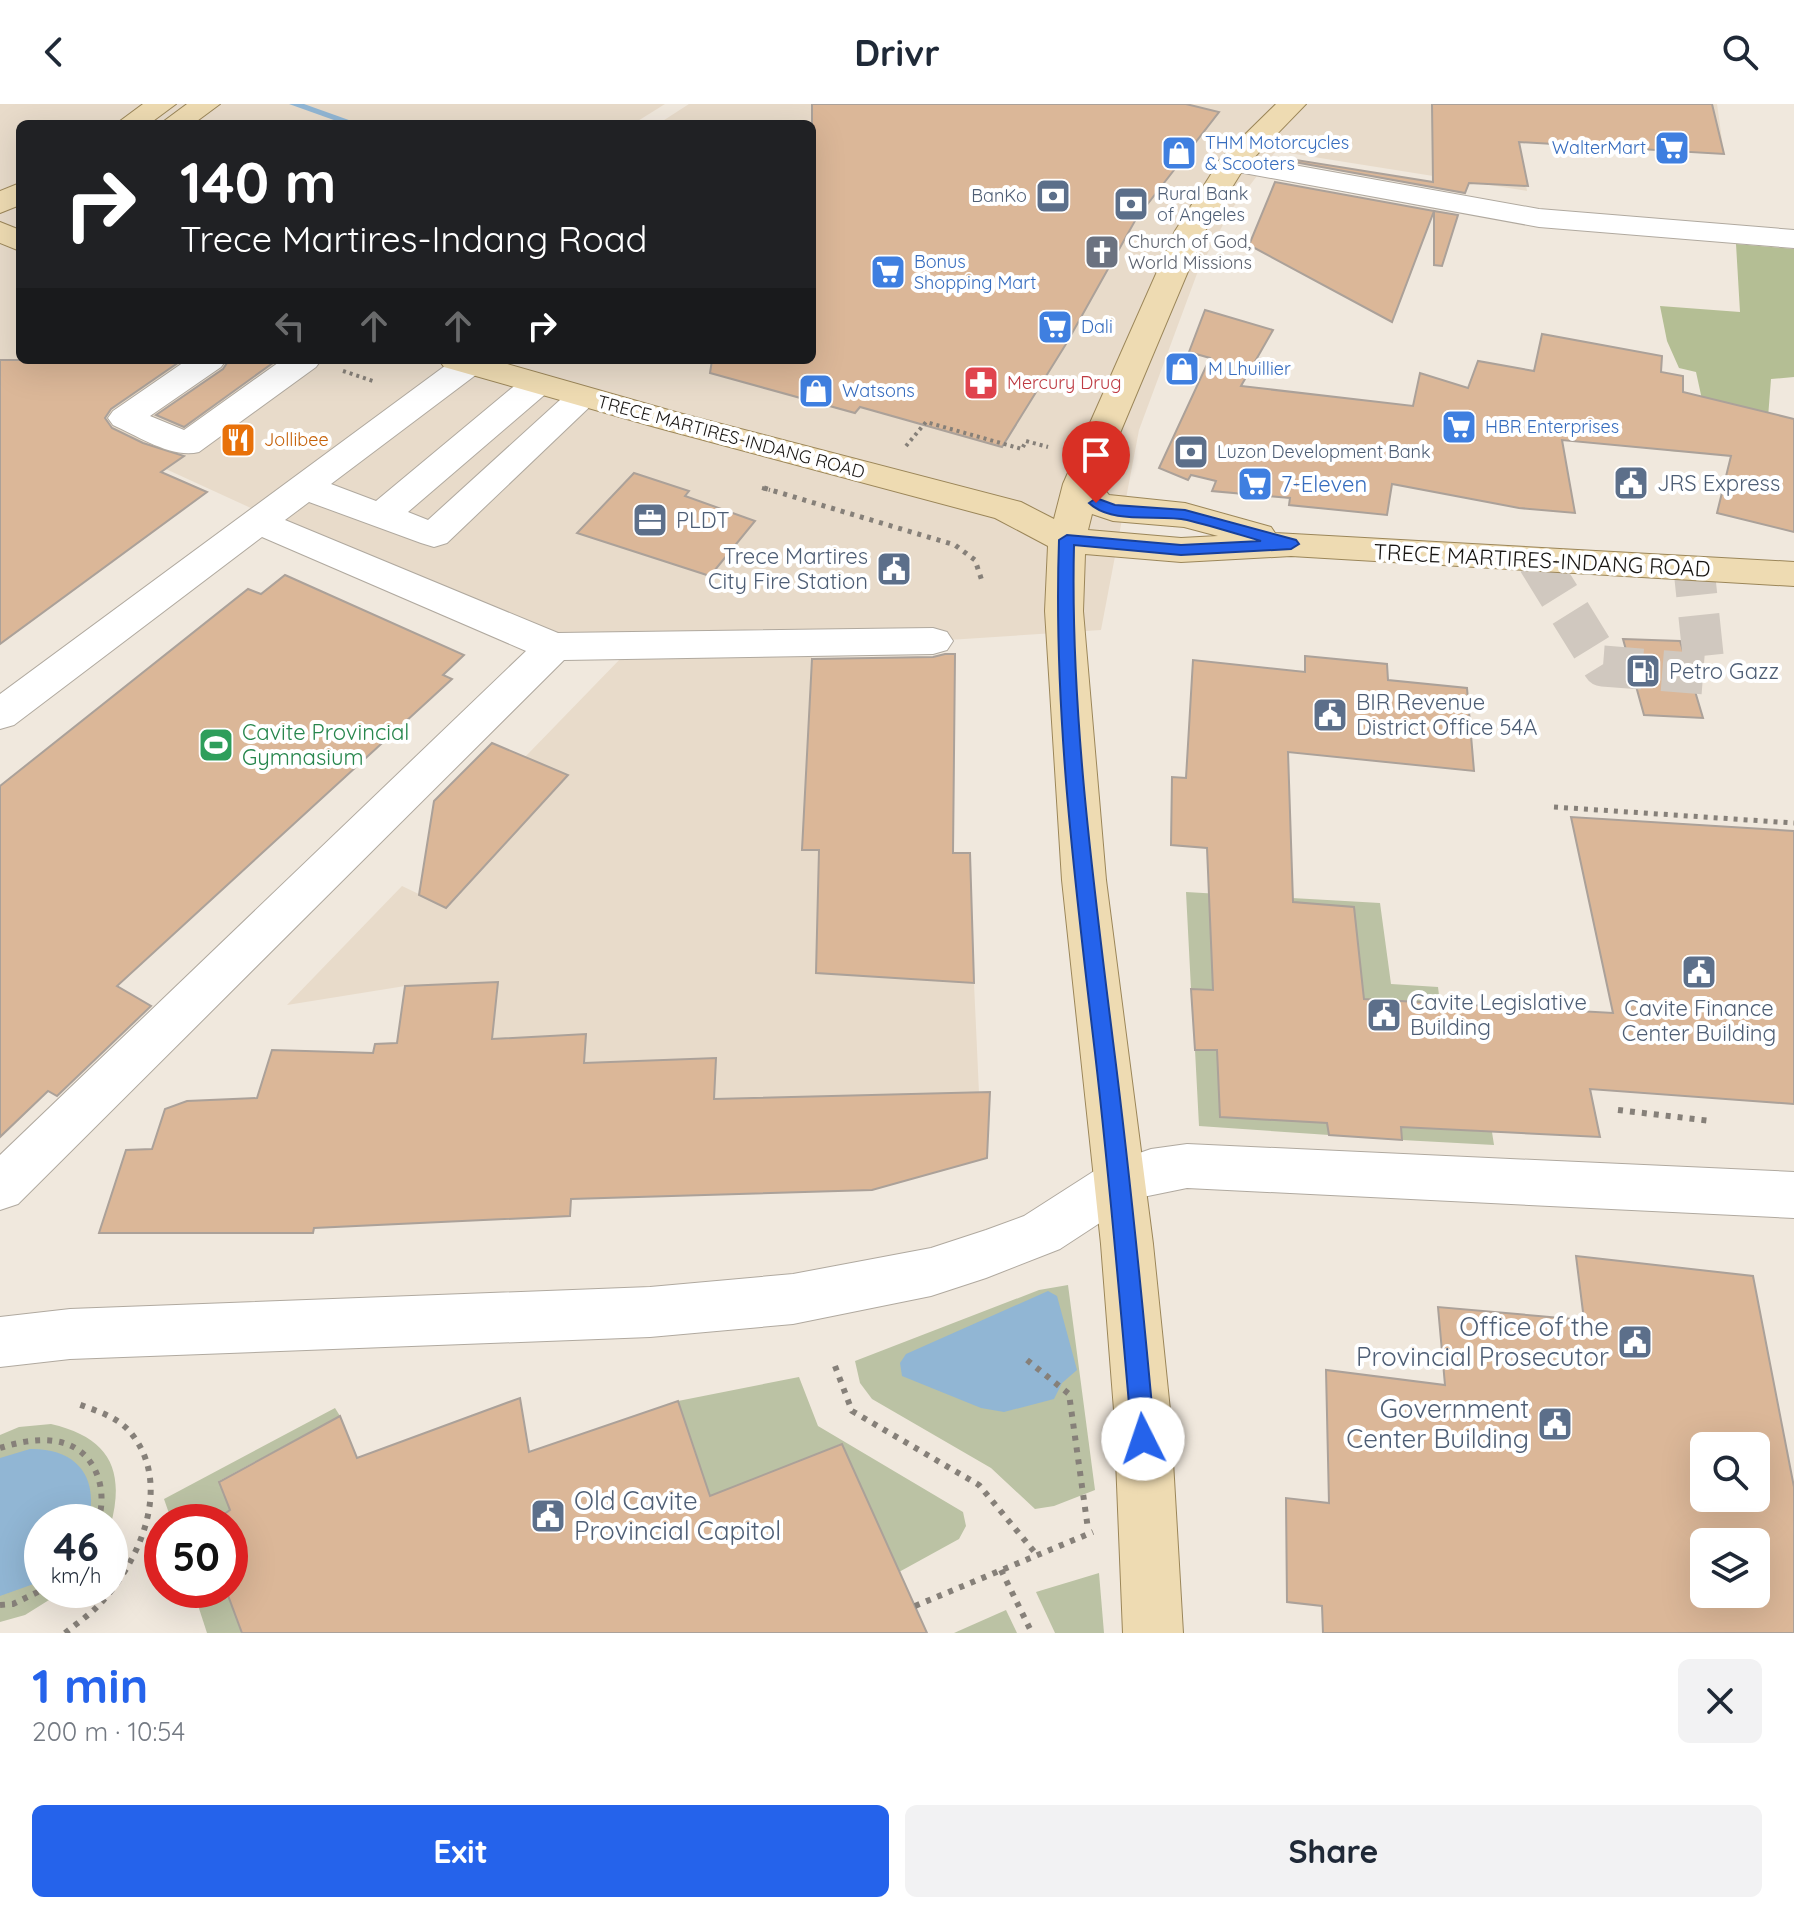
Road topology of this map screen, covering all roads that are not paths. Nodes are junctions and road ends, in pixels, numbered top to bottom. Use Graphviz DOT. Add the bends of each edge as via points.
graph roads {
  1 [pos="206,104"];
  2 [pos="1292,104"];
  3 [pos="180,120"];
  4 [pos="1232,163"];
  5 [pos="1794,239"];
  6 [pos="203,364"];
  7 [pos="298,364"];
  8 [pos="459,364"];
  9 [pos="469,364"];
  10 [pos="537,384"];
  11 [pos="583,397"];
  12 [pos="1081,484"];
  13 [pos="304,487"];
  14 [pos="1008,510"];
  15 [pos="381,516"];
  16 [pos="258,522"];
  17 [pos="1067,540"];
  18 [pos="1291,544"];
  19 [pos="1794,574"];
  20 [pos="933,641"];
  21 [pos="554,647"];
  22 [pos="0,715"];
  23 [pos="1120,1182"];
  24 [pos="0,1188"];
  25 [pos="1794,1195"];
  26 [pos="0,1342"];
  27 [pos="1153,1633"];
  1 -- 3 [label="main road"];
  2 -- 4 [label="main road"];
  4 -- 5 [label="street" via="1539,218"];
  4 -- 12 [label="main road" via="1180,251"];
  6 -- 7 [label="street" via="125,418 187,444"];
  8 -- 13 [label="street"];
  9 -- 10 [label="main road, TRECE MARTIRES-INDANG ROAD"];
  10 -- 11 [label="main road, TRECE MARTIRES-INDANG ROAD"];
  10 -- 15 [label="street"];
  11 -- 14 [label="main road, TRECE MARTIRES-INDANG ROAD"];
  11 -- 15 [label="street" via="434,535"];
  12 -- 14 [label="main road, TRECE MARTIRES-INDANG ROAD" via="1058,504"];
  12 -- 17 [label="main road"];
  12 -- 18 [label="main road, TRECE MARTIRES-INDANG ROAD" via="1096,503 1113,509 1185,515"];
  13 -- 15 [label="street"];
  13 -- 16 [label="street"];
  14 -- 17 [label="main road, TRECE MARTIRES-INDANG ROAD"];
  16 -- 21 [label="street"];
  16 -- 22 [label="street"];
  17 -- 18 [label="main road, TRECE MARTIRES-INDANG ROAD" via="1181,550"];
  17 -- 23 [label="main road" via="1065,623 1084,880"];
  18 -- 19 [label="main road, TRECE MARTIRES-INDANG ROAD"];
  20 -- 21 [label="street"];
  21 -- 24 [label="street"];
  23 -- 25 [label="street" via="1187,1166"];
  23 -- 26 [label="street" via="1032,1238 931,1272 793,1299 650,1312 70,1334"];
  23 -- 27 [label="main road" via="1142,1410"];
}
